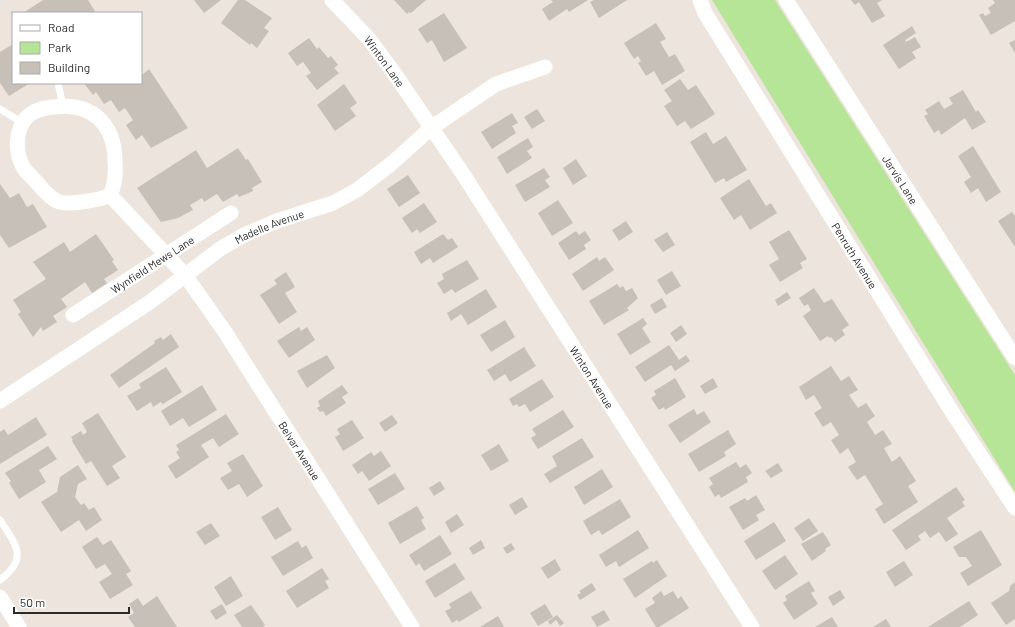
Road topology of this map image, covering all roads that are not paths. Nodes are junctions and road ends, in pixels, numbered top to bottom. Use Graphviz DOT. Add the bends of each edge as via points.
graph roads {
  1 [pos="332,0"];
  2 [pos="700,0"];
  3 [pos="786,0"];
  4 [pos="545,67"];
  5 [pos="58,84"];
  6 [pos="63,106"];
  7 [pos="0,109"];
  8 [pos="23,123"];
  9 [pos="431,128"];
  10 [pos="110,195"];
  11 [pos="231,213"];
  12 [pos="166,255"];
  13 [pos="184,275"];
  14 [pos="74,315"];
  15 [pos="1015,358"];
  16 [pos="0,401"];
  17 [pos="1015,508"];
  18 [pos="0,520"];
  19 [pos="0,580"];
  20 [pos="0,597"];
  21 [pos="19,627"];
  22 [pos="412,627"];
  23 [pos="752,627"];
  1 -- 9 [label="street, Winton Lane" via="373,45"];
  2 -- 17 [label="street, Penruth Avenue" via="705,13 954,415"];
  3 -- 15 [label="street, Jarvis Lane"];
  4 -- 9 [label="street, Madelle Avenue" via="496,84"];
  5 -- 6 [label="lane"];
  6 -- 8 [label="street" via="33,112"];
  6 -- 10 [label="street" via="80,108 94,114 109,131 114,142 116,168"];
  7 -- 8 [label="lane"];
  8 -- 10 [label="street" via="17,142 18,153 23,167 47,194 58,202 66,203 100,199"];
  9 -- 13 [label="street, Madelle Avenue" via="357,190 333,202 244,235"];
  9 -- 23 [label="street, Winton Avenue" via="464,174"];
  10 -- 12 [label="street, Belvar Avenue"];
  11 -- 12 [label="street, Wynfield Mews Lane"];
  12 -- 13 [label="street, Belvar Avenue"];
  12 -- 14 [label="street, Wynfield Mews Lane"];
  13 -- 16 [label="street, Madelle Avenue" via="150,302"];
  13 -- 22 [label="street, Belvar Avenue" via="225,332"];
  18 -- 19 [label="lane" via="14,543 18,556 14,568"];
  20 -- 21 [label="street"];
}
